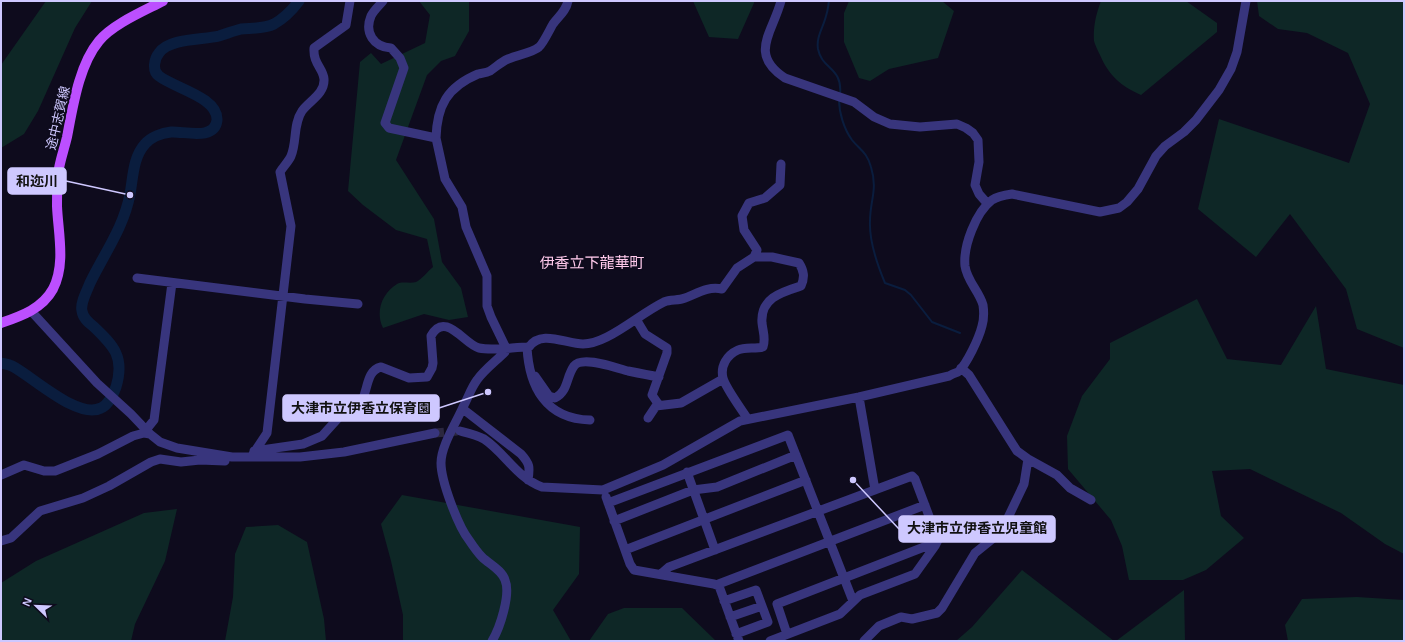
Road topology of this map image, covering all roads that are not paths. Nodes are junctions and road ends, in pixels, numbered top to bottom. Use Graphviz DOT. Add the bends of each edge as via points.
graph roads {
  1 [pos="163,1"];
  2 [pos="350,1"];
  3 [pos="383,1"];
  4 [pos="568,1"];
  5 [pos="781,1"];
  6 [pos="1246,1"];
  7 [pos="436,138"];
  8 [pos="781,164"];
  9 [pos="986,202"];
  10 [pos="754,257"];
  11 [pos="137,278"];
  12 [pos="172,283"];
  13 [pos="284,296"];
  14 [pos="358,304"];
  15 [pos="31,311"];
  16 [pos="636,319"];
  17 [pos="1,323"];
  18 [pos="527,347"];
  19 [pos="506,348"];
  20 [pos="961,368"];
  21 [pos="532,376"];
  22 [pos="659,377"];
  23 [pos="723,379"];
  24 [pos="859,397"];
  25 [pos="659,405"];
  26 [pos="463,409"];
  27 [pos="648,418"];
  28 [pos="748,418"];
  29 [pos="590,420"];
  30 [pos="460,431"];
  31 [pos="148,432"];
  32 [pos="435,433"];
  33 [pos="796,455"];
  34 [pos="251,457"];
  35 [pos="1028,459"];
  36 [pos="687,472"];
  37 [pos="2,476"];
  38 [pos="528,480"];
  39 [pos="806,480"];
  40 [pos="603,490"];
  41 [pos="694,490"];
  42 [pos="875,490"];
  43 [pos="1091,500"];
  44 [pos="608,503"];
  45 [pos="925,505"];
  46 [pos="818,511"];
  47 [pos="704,519"];
  48 [pos="614,521"];
  49 [pos="1,541"];
  50 [pos="830,542"];
  51 [pos="937,542"];
  52 [pos="625,550"];
  53 [pos="715,550"];
  54 [pos="661,574"];
  55 [pos="844,578"];
  56 [pos="716,585"];
  57 [pos="724,601"];
  58 [pos="853,601"];
  59 [pos="762,606"];
  60 [pos="730,617"];
  61 [pos="788,634"];
  62 [pos="738,638"];
  63 [pos="492,641"];
  64 [pos="770,641"];
  65 [pos="864,641"];
  1 -- 15 [label="main road, 途中志賀線" via="112,29 92,51 83,71 58,175 58,278 43,302"];
  2 -- 13 [label="street" via="346,25 314,48 313,56 324,78 323,86 320,93 302,112 291,156 280,172 291,226"];
  3 -- 7 [label="street" via="371,17 371,37 376,44 391,48 400,58 404,68 385,122 389,128"];
  4 -- 7 [label="street" via="540,47 478,74 448,94 437,123"];
  5 -- 9 [label="street" via="764,44 769,64 777,72 785,78 854,102 874,117 890,124 920,127 957,124 966,128 978,140 979,162 975,185"];
  6 -- 20 [label="street" via="1237,52 1219,90 1196,120 1156,156 1138,189 1127,202 1119,208 1100,212 1012,194 993,199 980,212 967,245 965,267 983,305 984,316 978,339"];
  7 -- 19 [label="street" via="445,179 462,207 466,227 487,276 487,306"];
  8 -- 10 [label="street" via="780,185 765,198 749,203 742,216 744,230 757,250"];
  10 -- 16 [label="street" via="738,268 722,289 714,287 683,299 666,301"];
  10 -- 23 [label="street" via="772,257 799,263 804,271 804,280 800,286 781,292 770,299 764,309 762,321 765,341 763,347 739,350 730,354 724,362"];
  11 -- 12 [label="street"];
  12 -- 13 [label="street"];
  12 -- 31 [label="street" via="154,420"];
  13 -- 14 [label="street"];
  13 -- 34 [label="street" via="267,433"];
  15 -- 17 [label="main road, 途中志賀線"];
  15 -- 31 [label="street" via="97,383"];
  16 -- 18 [label="street" via="606,338 590,343 546,338 537,340"];
  16 -- 22 [label="street" via="645,334 667,348"];
  18 -- 19 [label="street"];
  18 -- 21 [label="street" via="527,361"];
  19 -- 26 [label="street" via="477,380"];
  19 -- 34 [label="street" via="478,348 452,330 444,326 439,327 431,336 433,363 427,377 409,378 381,367 377,368 371,374 362,402 356,411 341,415 322,436 303,444"];
  20 -- 24 [label="street" via="949,376"];
  20 -- 35 [label="street" via="969,375 1017,451"];
  21 -- 22 [label="street" via="535,376 549,396 555,398 560,396 574,366 579,362 614,366"];
  21 -- 29 [label="street" via="539,395 556,412 577,420"];
  22 -- 25 [label="street" via="652,395"];
  23 -- 25 [label="street" via="681,403"];
  23 -- 28 [label="street"];
  24 -- 28 [label="street"];
  24 -- 42 [label="street"];
  25 -- 27 [label="street"];
  26 -- 38 [label="street" via="521,454 530,468"];
  26 -- 63 [label="street" via="443,453 441,464 449,498 467,539 504,576 507,584 501,621"];
  28 -- 40 [label="street" via="731,425 663,465"];
  30 -- 38 [label="street" via="483,439"];
  31 -- 34 [label="street" via="160,442 178,448 232,457"];
  31 -- 37 [label="street" via="133,436 55,472 24,465"];
  32 -- 34 [label="street" via="320,456"];
  33 -- 36 [label="street" via="788,435"];
  33 -- 39 [label="street"];
  33 -- 41 [label="street" via="717,487"];
  34 -- 49 [label="street" via="181,462 160,459 151,462 83,498 40,511 19,532"];
  35 -- 43 [label="street" via="1057,475 1070,488"];
  35 -- 65 [label="street" via="1024,484 1004,526 975,553 942,608 937,613 912,619 901,617 879,626"];
  36 -- 41 [label="street"];
  36 -- 44 [label="street"];
  38 -- 40 [label="street" via="542,487"];
  39 -- 46 [label="street"];
  39 -- 47 [label="street"];
  40 -- 44 [label="street"];
  41 -- 47 [label="street"];
  41 -- 48 [label="street"];
  42 -- 45 [label="street" via="912,476"];
  42 -- 46 [label="street"];
  44 -- 48 [label="street"];
  45 -- 50 [label="street"];
  45 -- 51 [label="street"];
  46 -- 50 [label="street"];
  46 -- 53 [label="street"];
  47 -- 52 [label="street"];
  47 -- 53 [label="street"];
  48 -- 52 [label="street"];
  50 -- 55 [label="street"];
  50 -- 56 [label="street"];
  51 -- 55 [label="street"];
  51 -- 58 [label="street" via="915,574 860,595"];
  52 -- 54 [label="street" via="634,570"];
  53 -- 54 [label="street" via="669,567"];
  54 -- 56 [label="street"];
  55 -- 58 [label="street"];
  55 -- 61 [label="street" via="776,604"];
  56 -- 57 [label="street" via="719,586"];
  57 -- 59 [label="street" via="756,590"];
  57 -- 60 [label="street"];
  58 -- 61 [label="street" via="840,614"];
  59 -- 60 [label="street"];
  59 -- 62 [label="street" via="768,622"];
  60 -- 62 [label="street"];
  61 -- 64 [label="street"];
}
